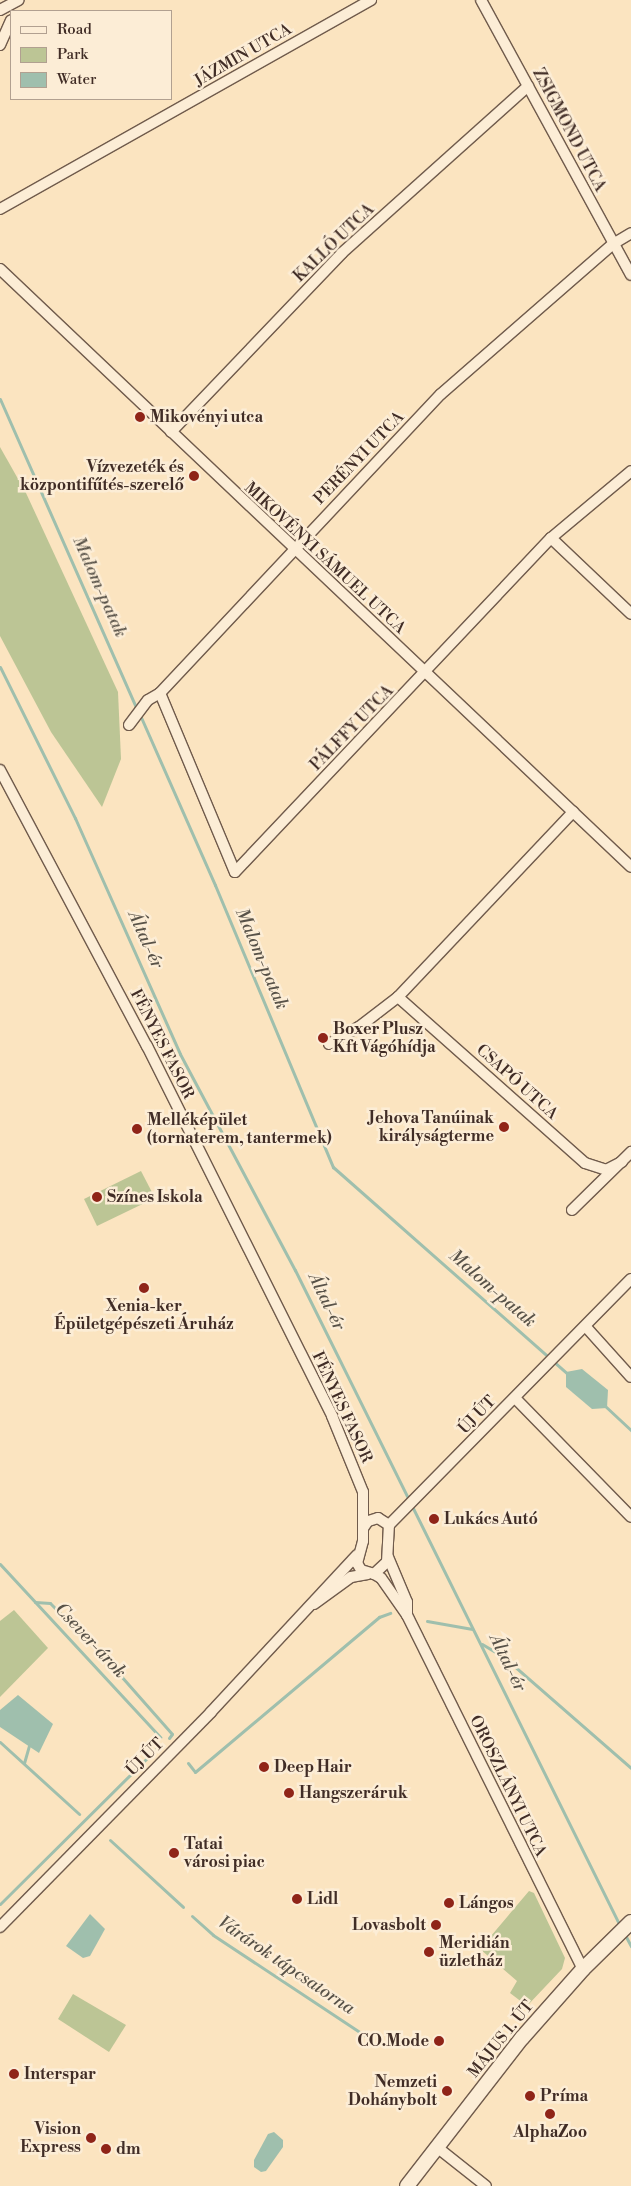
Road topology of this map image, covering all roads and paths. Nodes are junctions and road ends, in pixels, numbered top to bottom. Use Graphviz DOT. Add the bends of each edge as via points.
graph roads {
  1 [pos="19,0"];
  2 [pos="371,0"];
  3 [pos="481,0"];
  4 [pos="0,10"];
  5 [pos="10,22"];
  6 [pos="0,45"];
  7 [pos="528,86"];
  8 [pos="0,208"];
  9 [pos="631,233"];
  10 [pos="613,244"];
  11 [pos="0,269"];
  12 [pos="631,275"];
  13 [pos="171,432"];
  14 [pos="631,472"];
  15 [pos="551,538"];
  16 [pos="293,549"];
  17 [pos="631,614"];
  18 [pos="426,673"];
  19 [pos="160,693"];
  20 [pos="129,725"];
  21 [pos="0,770"];
  22 [pos="573,812"];
  23 [pos="631,867"];
  24 [pos="398,998"];
  25 [pos="329,1044"];
  26 [pos="631,1152"];
  27 [pos="622,1162"];
  28 [pos="572,1210"];
  29 [pos="631,1279"];
  30 [pos="586,1327"];
  31 [pos="631,1377"];
  32 [pos="515,1398"];
  33 [pos="364,1499"];
  34 [pos="631,1517"];
  35 [pos="378,1518"];
  36 [pos="389,1525"];
  37 [pos="364,1527"];
  38 [pos="357,1555"];
  39 [pos="388,1558"];
  40 [pos="371,1574"];
  41 [pos="311,1606"];
  42 [pos="407,1615"];
  43 [pos="631,1922"];
  44 [pos="0,1927"];
  45 [pos="582,1969"];
  46 [pos="438,2148"];
  47 [pos="407,2186"];
  48 [pos="486,2186"];
  1 -- 4 [label="street"];
  2 -- 8 [label="street, JÁZMIN UTCA"];
  3 -- 7 [label="street, ZSIGMOND UTCA"];
  5 -- 6 [label="street"];
  7 -- 10 [label="street, ZSIGMOND UTCA"];
  7 -- 13 [label="street, KALLÓ UTCA" via="342,253"];
  9 -- 10 [label="street, PERÉNYI UTCA"];
  10 -- 12 [label="street, ZSIGMOND UTCA"];
  10 -- 16 [label="street, PERÉNYI UTCA" via="441,394"];
  11 -- 13 [label="street, MIKOVÉNYI SÁMUEL UTCA"];
  13 -- 16 [label="street, MIKOVÉNYI SÁMUEL UTCA"];
  14 -- 15 [label="street, PÁLFFY UTCA"];
  15 -- 17 [label="street"];
  15 -- 18 [label="street, PÁLFFY UTCA"];
  16 -- 18 [label="street, MIKOVÉNYI SÁMUEL UTCA"];
  16 -- 19 [label="street, PERÉNYI UTCA"];
  18 -- 19 [label="street, PÁLFFY UTCA" via="234,872"];
  18 -- 22 [label="street, MIKOVÉNYI SÁMUEL UTCA"];
  19 -- 20 [label="street, PERÉNYI UTCA" via="148,700"];
  21 -- 33 [label="street, FÉNYES FASOR" via="147,1046 332,1416 359,1477"];
  22 -- 23 [label="street, MIKOVÉNYI SÁMUEL UTCA"];
  22 -- 24 [label="street"];
  24 -- 25 [label="street"];
  24 -- 27 [label="street, CSAPÓ UTCA" via="585,1164 606,1170"];
  26 -- 27 [label="street"];
  27 -- 28 [label="street"];
  29 -- 30 [label="street, ÚJ ÚT"];
  30 -- 31 [label="street"];
  30 -- 32 [label="street, ÚJ ÚT"];
  32 -- 34 [label="street"];
  32 -- 36 [label="street, ÚJ ÚT"];
  33 -- 35 [label="street, FÉNYES FASOR"];
  33 -- 37 [label="street, FÉNYES FASOR"];
  35 -- 36 [label="street"];
  35 -- 37 [label="street" via="368,1521"];
  36 -- 39 [label="street"];
  37 -- 38 [label="street, FÉNYES FASOR"];
  38 -- 40 [label="street, OROSZLÁNYI UTCA" via="359,1567"];
  38 -- 41 [label="street, ÚJ ÚT"];
  39 -- 40 [label="street" via="385,1568"];
  39 -- 42 [label="street, OROSZLÁNYI UTCA" via="407,1602"];
  40 -- 41 [label="street, ÚJ ÚT" via="351,1577"];
  40 -- 42 [label="street, OROSZLÁNYI UTCA" via="381,1578"];
  41 -- 44 [label="street, ÚJ ÚT"];
  42 -- 45 [label="street, OROSZLÁNYI UTCA"];
  43 -- 45 [label="main road, MÁJUS 1. ÚT"];
  45 -- 46 [label="main road, MÁJUS 1. ÚT" via="522,2038"];
  46 -- 47 [label="main road, MÁJUS 1. ÚT"];
  46 -- 48 [label="street"];
}
